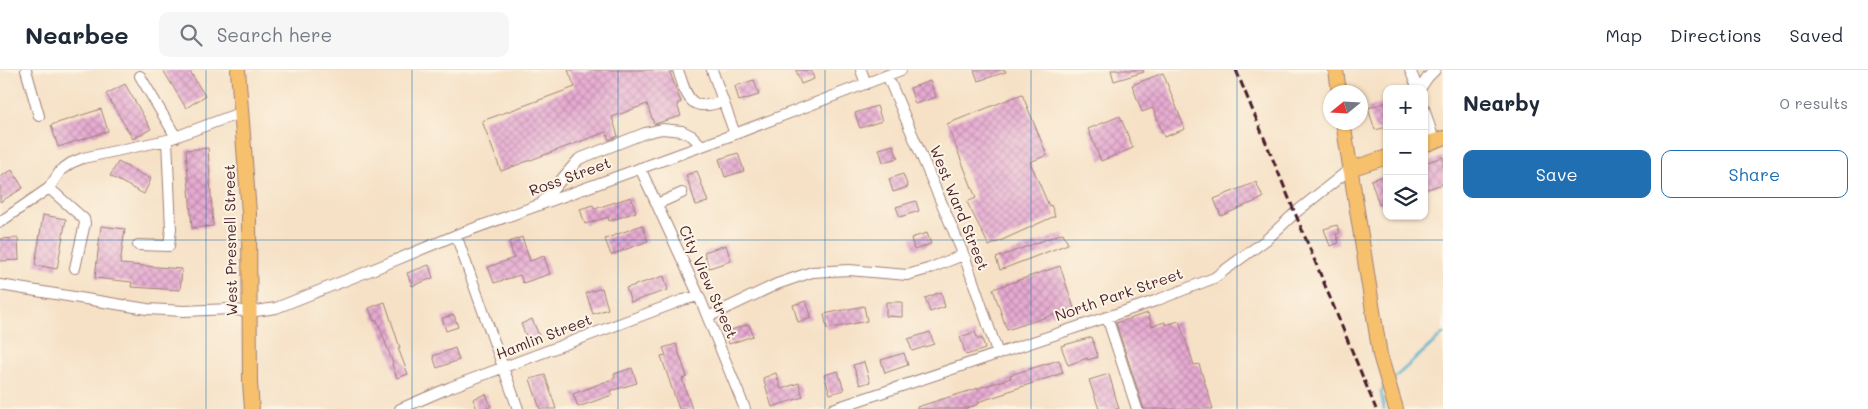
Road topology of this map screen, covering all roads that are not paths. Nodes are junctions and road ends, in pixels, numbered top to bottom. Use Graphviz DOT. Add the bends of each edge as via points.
graph roads {
  1 [pos="26,70"];
  2 [pos="238,70"];
  3 [pos="678,70"];
  4 [pos="712,70"];
  5 [pos="861,70"];
  6 [pos="901,70"];
  7 [pos="1336,70"];
  8 [pos="1410,70"];
  9 [pos="1435,70"];
  10 [pos="887,75"];
  11 [pos="140,76"];
  12 [pos="866,84"];
  13 [pos="1338,85"];
  14 [pos="1417,85"];
  15 [pos="1422,85"];
  16 [pos="723,101"];
  17 [pos="242,112"];
  18 [pos="39,116"];
  19 [pos="1428,121"];
  20 [pos="1345,130"];
  21 [pos="735,134"];
  22 [pos="172,139"];
  23 [pos="1434,141"];
  24 [pos="702,146"];
  25 [pos="1383,158"];
  26 [pos="640,168"];
  27 [pos="1350,169"];
  28 [pos="49,188"];
  29 [pos="682,193"];
  30 [pos="540,204"];
  31 [pos="657,204"];
  32 [pos="0,222"];
  33 [pos="456,235"];
  34 [pos="138,245"];
  35 [pos="963,255"];
  36 [pos="75,268"];
  37 [pos="0,285"];
  38 [pos="699,296"];
  39 [pos="249,312"];
  40 [pos="708,317"];
  41 [pos="1107,317"];
  42 [pos="998,354"];
  43 [pos="503,369"];
  44 [pos="252,409"];
  45 [pos="400,409"];
  46 [pos="518,409"];
  47 [pos="745,409"];
  48 [pos="833,409"];
  49 [pos="1137,409"];
  50 [pos="1396,409"];
  1 -- 18 [label="street"];
  2 -- 17 [label="main road, West Presnell Street"];
  3 -- 16 [label="street" via="687,97 693,102 706,106"];
  4 -- 16 [label="street"];
  5 -- 12 [label="street"];
  6 -- 10 [label="street, Ross Street"];
  7 -- 13 [label="main road"];
  8 -- 14 [label="street"];
  9 -- 15 [label="street"];
  10 -- 12 [label="street, Ross Street"];
  10 -- 35 [label="street, West Ward Street"];
  11 -- 22 [label="street"];
  12 -- 21 [label="street, Ross Street"];
  16 -- 21 [label="street"];
  17 -- 22 [label="street"];
  17 -- 39 [label="main road, West Presnell Street" via="249,213"];
  19 -- 23 [label="street"];
  20 -- 27 [label="main road"];
  21 -- 24 [label="street, Ross Street"];
  22 -- 28 [label="street" via="83,158 61,170"];
  22 -- 34 [label="street" via="170,246"];
  24 -- 26 [label="street, Ross Street"];
  24 -- 30 [label="street" via="682,131 662,129 645,133 579,159"];
  25 -- 27 [label="main road, North Park Street"];
  26 -- 30 [label="street, Ross Street"];
  26 -- 31 [label="street, City View Street"];
  27 -- 41 [label="street, North Park Street" via="1222,274"];
  27 -- 50 [label="main road" via="1380,355"];
  28 -- 32 [label="street"];
  28 -- 36 [label="street" via="85,222"];
  29 -- 31 [label="street"];
  30 -- 33 [label="street, Ross Street"];
  31 -- 38 [label="street, City View Street"];
  33 -- 39 [label="street, Ross Street" via="276,308"];
  33 -- 43 [label="street"];
  35 -- 40 [label="street" via="908,275 830,270 803,274"];
  35 -- 42 [label="street, West Ward Street"];
  37 -- 39 [label="street, Ross Street" via="147,309"];
  38 -- 40 [label="street, City View Street"];
  38 -- 43 [label="street, Hamlin Street"];
  39 -- 44 [label="main road, West Presnell Street"];
  40 -- 47 [label="street, City View Street"];
  41 -- 42 [label="street, North Park Street"];
  41 -- 49 [label="street"];
  42 -- 48 [label="street, North Park Street"];
  43 -- 45 [label="street, Hamlin Street"];
  43 -- 46 [label="street"];
}
